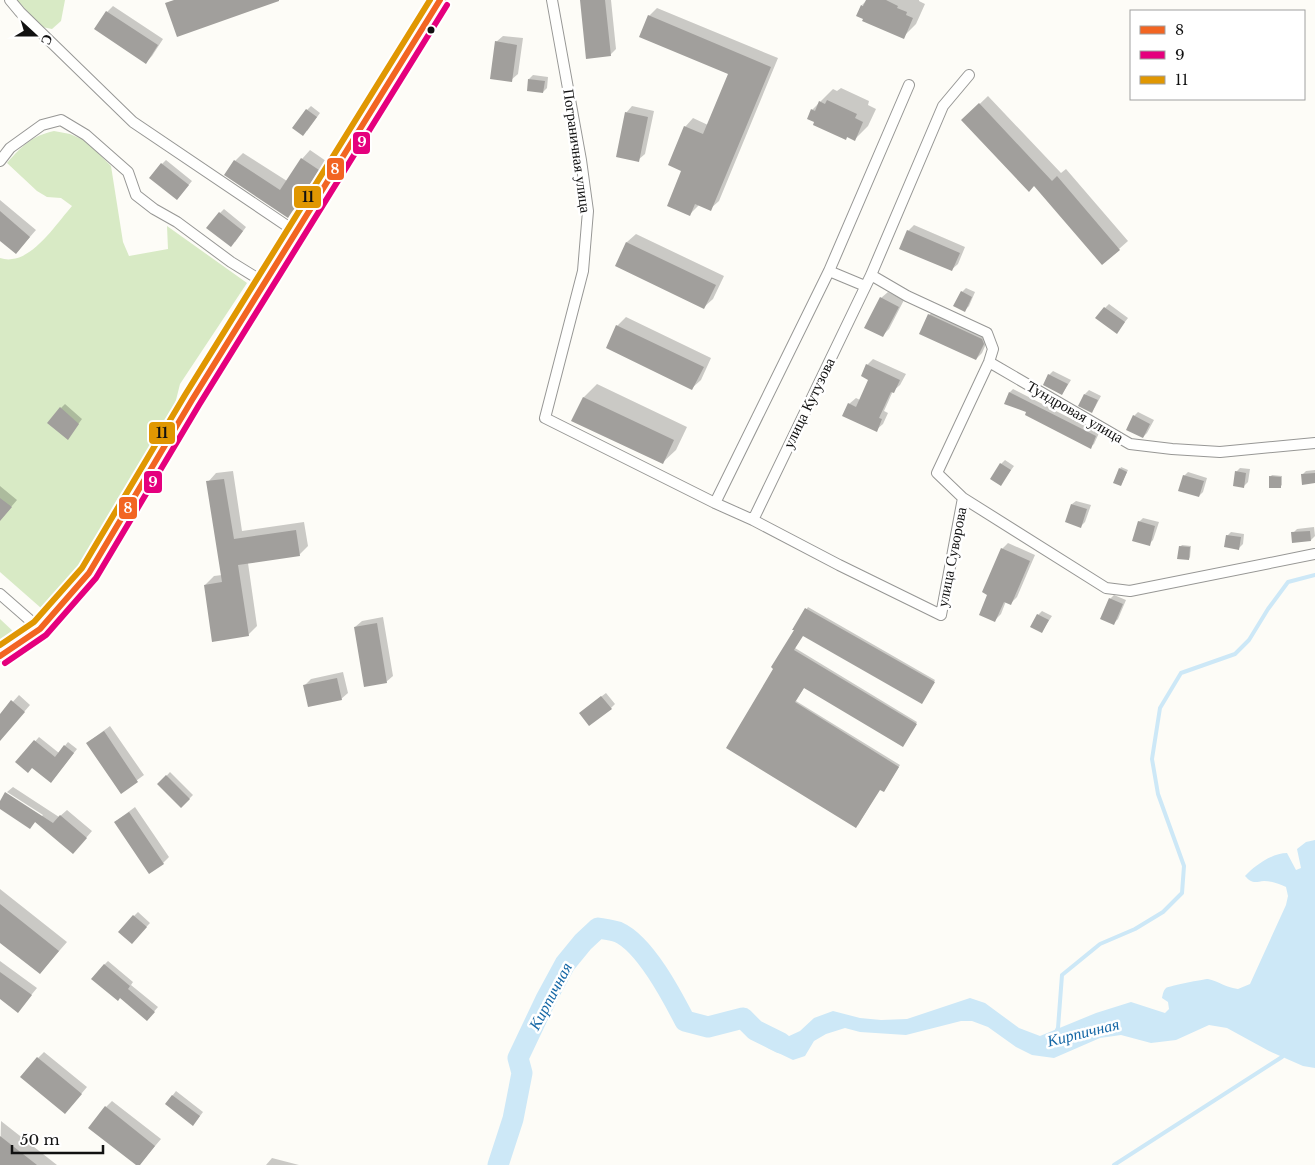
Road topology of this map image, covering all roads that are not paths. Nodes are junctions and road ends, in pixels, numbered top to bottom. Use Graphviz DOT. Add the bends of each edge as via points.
graph roads {
  1 [pos="10,0"];
  2 [pos="440,0"];
  3 [pos="552,0"];
  4 [pos="968,75"];
  5 [pos="909,86"];
  6 [pos="0,161"];
  7 [pos="296,232"];
  8 [pos="829,270"];
  9 [pos="871,275"];
  10 [pos="265,282"];
  11 [pos="865,286"];
  12 [pos="989,362"];
  13 [pos="545,418"];
  14 [pos="1315,443"];
  15 [pos="963,498"];
  16 [pos="715,503"];
  17 [pos="753,520"];
  18 [pos="1315,554"];
  19 [pos="0,594"];
  20 [pos="40,629"];
  21 [pos="0,656"];
  1 -- 7 [label="street" via="133,122"];
  2 -- 7 [label="street"];
  3 -- 13 [label="street, Пограничная улица" via="588,211 583,271"];
  4 -- 9 [label="street, улица Кутузова" via="943,106"];
  5 -- 8 [label="street"];
  6 -- 10 [label="street" via="10,148 42,125 60,120 86,135 128,172 136,194 154,209"];
  7 -- 10 [label="street"];
  8 -- 11 [label="street"];
  8 -- 16 [label="street"];
  9 -- 11 [label="street, улица Кутузова"];
  9 -- 12 [label="street" via="907,296 987,332 993,349"];
  10 -- 20 [label="street" via="89,574"];
  11 -- 17 [label="street, улица Кутузова"];
  12 -- 14 [label="street, Тундровая улица" via="1130,444 1220,452"];
  12 -- 15 [label="street" via="937,473"];
  13 -- 16 [label="street, улица Суворова"];
  15 -- 17 [label="street, улица Суворова" via="941,615"];
  15 -- 18 [label="street, улица Суворова" via="1106,588 1130,591"];
  16 -- 17 [label="street, улица Суворова"];
  19 -- 20 [label="street"];
  20 -- 21 [label="street"];
}
